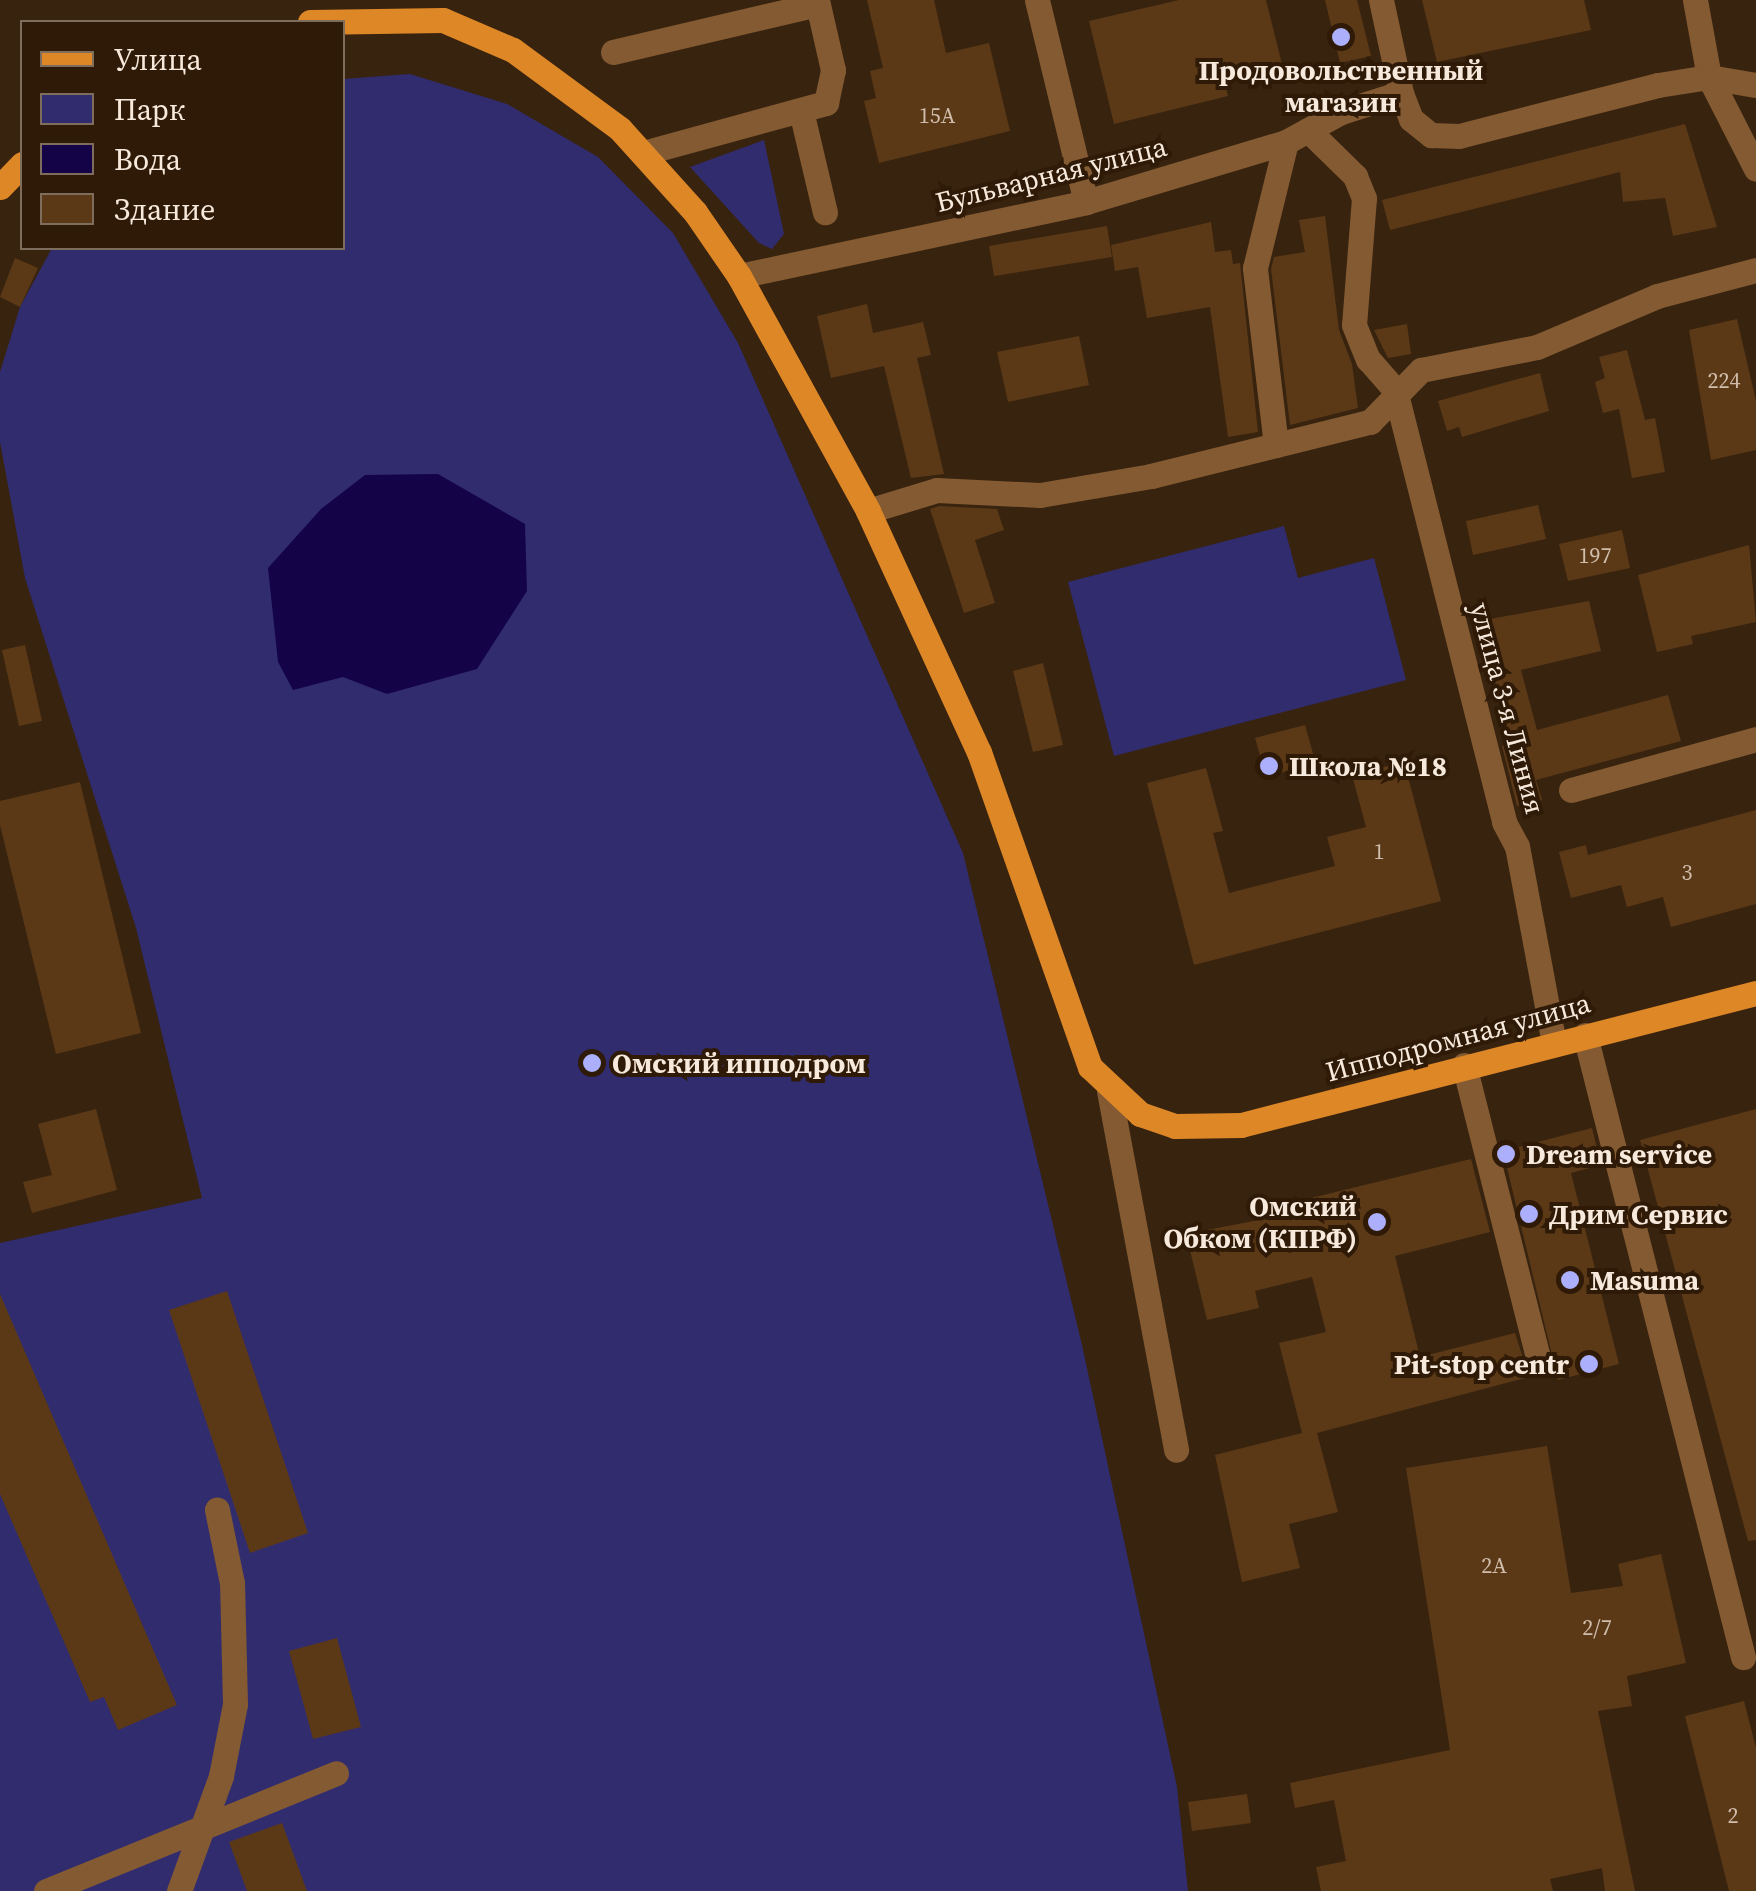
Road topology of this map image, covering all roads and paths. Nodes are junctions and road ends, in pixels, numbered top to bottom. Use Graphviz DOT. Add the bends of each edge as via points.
graph roads {
  1 [pos="1037,0"];
  2 [pos="1381,0"];
  3 [pos="1695,0"];
  4 [pos="817,2"];
  5 [pos="441,10"];
  6 [pos="332,20"];
  7 [pos="613,52"];
  8 [pos="1710,77"];
  9 [pos="1756,85"];
  10 [pos="1401,93"];
  11 [pos="802,115"];
  12 [pos="1297,136"];
  13 [pos="643,154"];
  14 [pos="20,166"];
  15 [pos="1756,169"];
  16 [pos="0,187"];
  17 [pos="1086,202"];
  18 [pos="825,212"];
  19 [pos="1756,270"];
  20 [pos="739,276"];
  21 [pos="1395,390"];
  22 [pos="1276,444"];
  23 [pos="868,511"];
  24 [pos="1756,740"];
  25 [pos="1571,790"];
  26 [pos="1756,993"];
  27 [pos="1585,1035"];
  28 [pos="1554,1043"];
  29 [pos="1464,1066"];
  30 [pos="1108,1090"];
  31 [pos="1540,1365"];
  32 [pos="1176,1450"];
  33 [pos="217,1510"];
  34 [pos="1743,1656"];
  35 [pos="336,1774"];
  36 [pos="202,1828"];
  37 [pos="46,1891"];
  38 [pos="180,1891"];
  1 -- 17 [label="street"];
  2 -- 10 [label="street"];
  3 -- 8 [label="street"];
  4 -- 7 [label="street"];
  4 -- 11 [label="street" via="834,87 826,103"];
  5 -- 6 [label="main road"];
  5 -- 13 [label="main road" via="513,50 620,129"];
  8 -- 9 [label="street"];
  8 -- 10 [label="street" via="1459,136 1431,135 1411,119"];
  8 -- 15 [label="street"];
  10 -- 12 [label="street, Бульварная улица"];
  11 -- 13 [label="street"];
  11 -- 18 [label="street"];
  12 -- 17 [label="street, Бульварная улица"];
  12 -- 21 [label="street" via="1355,176 1364,198 1354,325 1368,359"];
  12 -- 22 [label="street" via="1255,268"];
  13 -- 20 [label="main road"];
  14 -- 16 [label="main road"];
  17 -- 20 [label="street, Бульварная улица"];
  19 -- 21 [label="street" via="1657,296 1537,347 1421,370"];
  20 -- 23 [label="main road"];
  21 -- 22 [label="street" via="1370,422"];
  21 -- 28 [label="street, улица 3-я Линия" via="1504,822 1518,846"];
  22 -- 23 [label="street" via="1059,492 937,490"];
  23 -- 30 [label="main road" via="979,752 1090,1067"];
  24 -- 25 [label="street"];
  26 -- 27 [label="main road, Ипподромная улица"];
  27 -- 28 [label="main road, Ипподромная улица"];
  27 -- 34 [label="street"];
  28 -- 29 [label="main road, Ипподромная улица"];
  29 -- 30 [label="main road, Ипподромная улица" via="1241,1125 1174,1126 1140,1114"];
  29 -- 31 [label="street"];
  30 -- 32 [label="street"];
  33 -- 36 [label="street" via="232,1582 235,1704"];
  35 -- 36 [label="street"];
  36 -- 37 [label="street"];
  36 -- 38 [label="street"];
}
